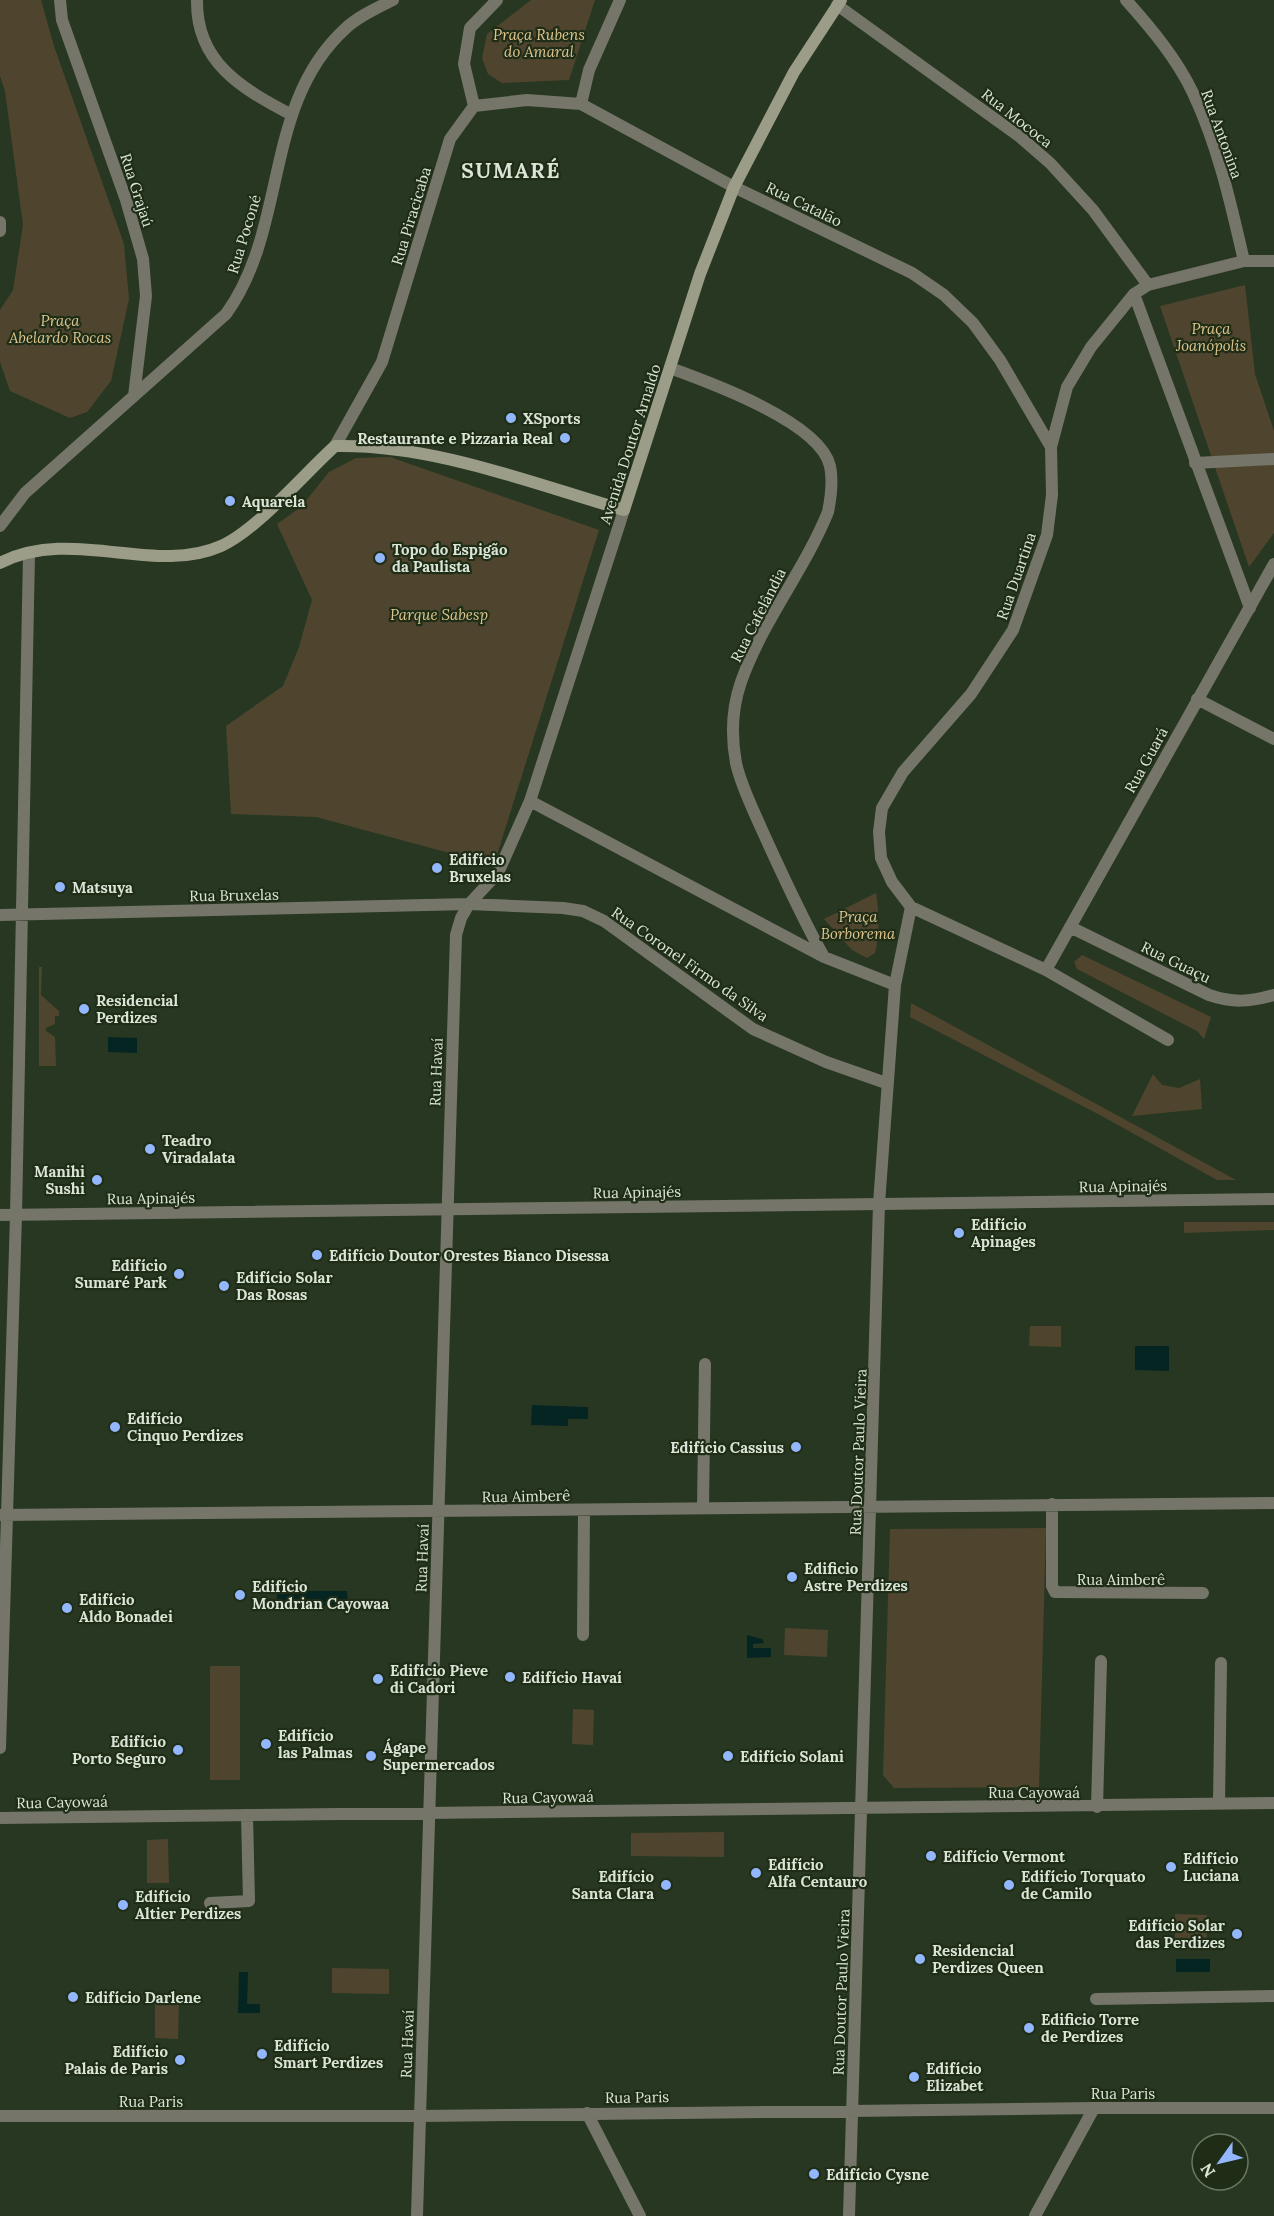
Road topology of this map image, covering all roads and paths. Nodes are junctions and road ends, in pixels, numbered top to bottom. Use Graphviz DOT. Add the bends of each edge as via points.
graph roads {
  1 [pos="60,0"];
  2 [pos="197,0"];
  3 [pos="393,0"];
  4 [pos="497,0"];
  5 [pos="620,0"];
  6 [pos="1126,0"];
  7 [pos="839,2"];
  8 [pos="581,104"];
  9 [pos="474,106"];
  10 [pos="290,114"];
  11 [pos="734,187"];
  12 [pos="0,222"];
  13 [pos="0,231"];
  14 [pos="1244,261"];
  15 [pos="1274,261"];
  16 [pos="1148,285"];
  17 [pos="1134,294"];
  18 [pos="670,368"];
  19 [pos="134,396"];
  20 [pos="335,446"];
  21 [pos="1051,447"];
  22 [pos="1274,459"];
  23 [pos="1196,463"];
  24 [pos="624,510"];
  25 [pos="0,526"];
  26 [pos="29,554"];
  27 [pos="0,563"];
  28 [pos="1274,564"];
  29 [pos="1250,608"];
  30 [pos="1197,699"];
  31 [pos="1274,739"];
  32 [pos="530,801"];
  33 [pos="469,904"];
  34 [pos="911,907"];
  35 [pos="0,915"];
  36 [pos="21,915"];
  37 [pos="1070,927"];
  38 [pos="824,957"];
  39 [pos="1046,970"];
  40 [pos="895,985"];
  41 [pos="1274,995"];
  42 [pos="1168,1040"];
  43 [pos="886,1083"];
  44 [pos="1274,1199"];
  45 [pos="879,1204"];
  46 [pos="447,1209"];
  47 [pos="0,1215"];
  48 [pos="16,1215"];
  49 [pos="705,1364"];
  50 [pos="1274,1503"];
  51 [pos="1052,1504"];
  52 [pos="871,1506"];
  53 [pos="703,1508"];
  54 [pos="584,1510"];
  55 [pos="439,1512"];
  56 [pos="3,1515"];
  57 [pos="1203,1593"];
  58 [pos="583,1635"];
  59 [pos="1101,1660"];
  60 [pos="1221,1663"];
  61 [pos="0,1748"];
  62 [pos="1274,1803"];
  63 [pos="1219,1804"];
  64 [pos="1097,1807"];
  65 [pos="862,1809"];
  66 [pos="429,1813"];
  67 [pos="247,1815"];
  68 [pos="0,1818"];
  69 [pos="210,1903"];
  70 [pos="1274,1996"];
  71 [pos="1096,1999"];
  72 [pos="1095,2108"];
  73 [pos="1274,2108"];
  74 [pos="852,2110"];
  75 [pos="587,2113"];
  76 [pos="0,2116"];
  77 [pos="420,2116"];
  78 [pos="417,2216"];
  79 [pos="640,2216"];
  80 [pos="849,2216"];
  81 [pos="1035,2216"];
  1 -- 19 [label="street, Rua Grajaú" via="62,20 143,259 146,296"];
  2 -- 10 [label="street" via="200,34 214,61 249,92"];
  3 -- 10 [label="street, Rua Poconé" via="347,27 329,46 309,74"];
  4 -- 9 [label="street" via="470,28 464,64"];
  5 -- 8 [label="street" via="589,70"];
  6 -- 14 [label="street, Rua Antonina" via="1156,34 1192,92 1217,153"];
  7 -- 11 [label="main road, Avenida Doutor Arnaldo" via="794,72"];
  7 -- 16 [label="street, Rua Mococa" via="1020,137 1050,164 1094,210"];
  8 -- 9 [label="street, Rua Catalão" via="527,100"];
  8 -- 11 [label="street, Rua Catalão"];
  9 -- 20 [label="street, Rua Piracicaba" via="450,139 382,362"];
  10 -- 19 [label="street, Rua Poconé" via="256,254 236,301 213,329"];
  11 -- 18 [label="main road, Avenida Doutor Arnaldo" via="700,274"];
  11 -- 21 [label="street, Rua Catalão" via="912,273 944,295 973,323 1000,360"];
  12 -- 13 [label="street"];
  14 -- 15 [label="street, Rua Duartina"];
  14 -- 16 [label="street, Rua Duartina"];
  16 -- 17 [label="street, Rua Duartina"];
  17 -- 21 [label="street, Rua Duartina" via="1091,347 1067,387"];
  17 -- 23 [label="street"];
  18 -- 24 [label="main road, Avenida Doutor Arnaldo"];
  18 -- 38 [label="street, Rua Cafelândia" via="787,419 811,439 830,466 828,512 741,682 733,729 736,764 744,790 799,912"];
  19 -- 25 [label="street, Rua Poconé" via="25,493"];
  20 -- 24 [label="main road" via="391,448 470,465"];
  20 -- 26 [label="main road" via="262,517 222,546 160,556 87,548 55,548"];
  21 -- 34 [label="street, Rua Duartina" via="1052,495 1047,535 1013,630 971,694 903,772 882,808 881,858 892,882"];
  22 -- 23 [label="street"];
  23 -- 29 [label="street"];
  24 -- 32 [label="street, Avenida Doutor Arnaldo"];
  26 -- 27 [label="main road"];
  26 -- 36 [label="street"];
  28 -- 29 [label="street, Rua Guará"];
  29 -- 30 [label="street, Rua Guará"];
  30 -- 31 [label="street"];
  30 -- 37 [label="street, Rua Guará"];
  32 -- 33 [label="street, Avenida Doutor Arnaldo" via="498,873"];
  32 -- 38 [label="street"];
  33 -- 36 [label="street, Rua Bruxelas"];
  33 -- 43 [label="street, Rua Coronel Firmo da Silva" via="583,911 604,921 753,1029 826,1062"];
  33 -- 46 [label="street, Rua Havaí" via="456,935"];
  34 -- 39 [label="street, Rua Duartina"];
  34 -- 40 [label="street, Rua Doutor Paulo Vieira"];
  35 -- 36 [label="street, Rua Bruxelas"];
  36 -- 48 [label="street"];
  37 -- 39 [label="street, Rua Guará"];
  37 -- 41 [label="street, Rua Guaçu" via="1209,995 1239,1002"];
  38 -- 40 [label="street"];
  39 -- 42 [label="street, Rua Duartina"];
  40 -- 43 [label="street, Rua Doutor Paulo Vieira"];
  43 -- 45 [label="street, Rua Doutor Paulo Vieira"];
  44 -- 45 [label="street, Rua Apinajés"];
  45 -- 46 [label="street, Rua Apinajés"];
  45 -- 52 [label="street, Rua Doutor Paulo Vieira"];
  46 -- 48 [label="street, Rua Apinajés"];
  46 -- 55 [label="street, Rua Havaí"];
  47 -- 48 [label="street, Rua Apinajés"];
  48 -- 56 [label="street"];
  49 -- 53 [label="street"];
  50 -- 51 [label="street, Rua Aimberê"];
  51 -- 52 [label="street, Rua Aimberê"];
  51 -- 57 [label="street, Rua Aimberê" via="1055,1592"];
  52 -- 53 [label="street, Rua Aimberê"];
  52 -- 65 [label="street, Rua Doutor Paulo Vieira"];
  53 -- 54 [label="street, Rua Aimberê"];
  54 -- 55 [label="street, Rua Aimberê"];
  54 -- 58 [label="street"];
  55 -- 56 [label="street, Rua Aimberê"];
  55 -- 66 [label="street, Rua Havaí"];
  56 -- 61 [label="street"];
  59 -- 64 [label="street, Rua Cayowaá"];
  60 -- 63 [label="street"];
  62 -- 63 [label="street, Rua Cayowaá"];
  63 -- 64 [label="street, Rua Cayowaá"];
  64 -- 65 [label="street, Rua Cayowaá"];
  65 -- 66 [label="street, Rua Cayowaá"];
  65 -- 74 [label="street, Rua Doutor Paulo Vieira"];
  66 -- 67 [label="street, Rua Cayowaá"];
  66 -- 77 [label="street, Rua Havaí"];
  67 -- 68 [label="street, Rua Cayowaá"];
  67 -- 69 [label="street" via="249,1901"];
  70 -- 71 [label="street"];
  72 -- 73 [label="street, Rua Paris"];
  72 -- 74 [label="street, Rua Paris"];
  72 -- 81 [label="street"];
  74 -- 75 [label="street, Rua Paris"];
  74 -- 80 [label="street, Rua Doutor Paulo Vieira"];
  75 -- 77 [label="street, Rua Paris"];
  75 -- 79 [label="street"];
  76 -- 77 [label="street, Rua Paris"];
  77 -- 78 [label="street, Rua Havaí"];
}
